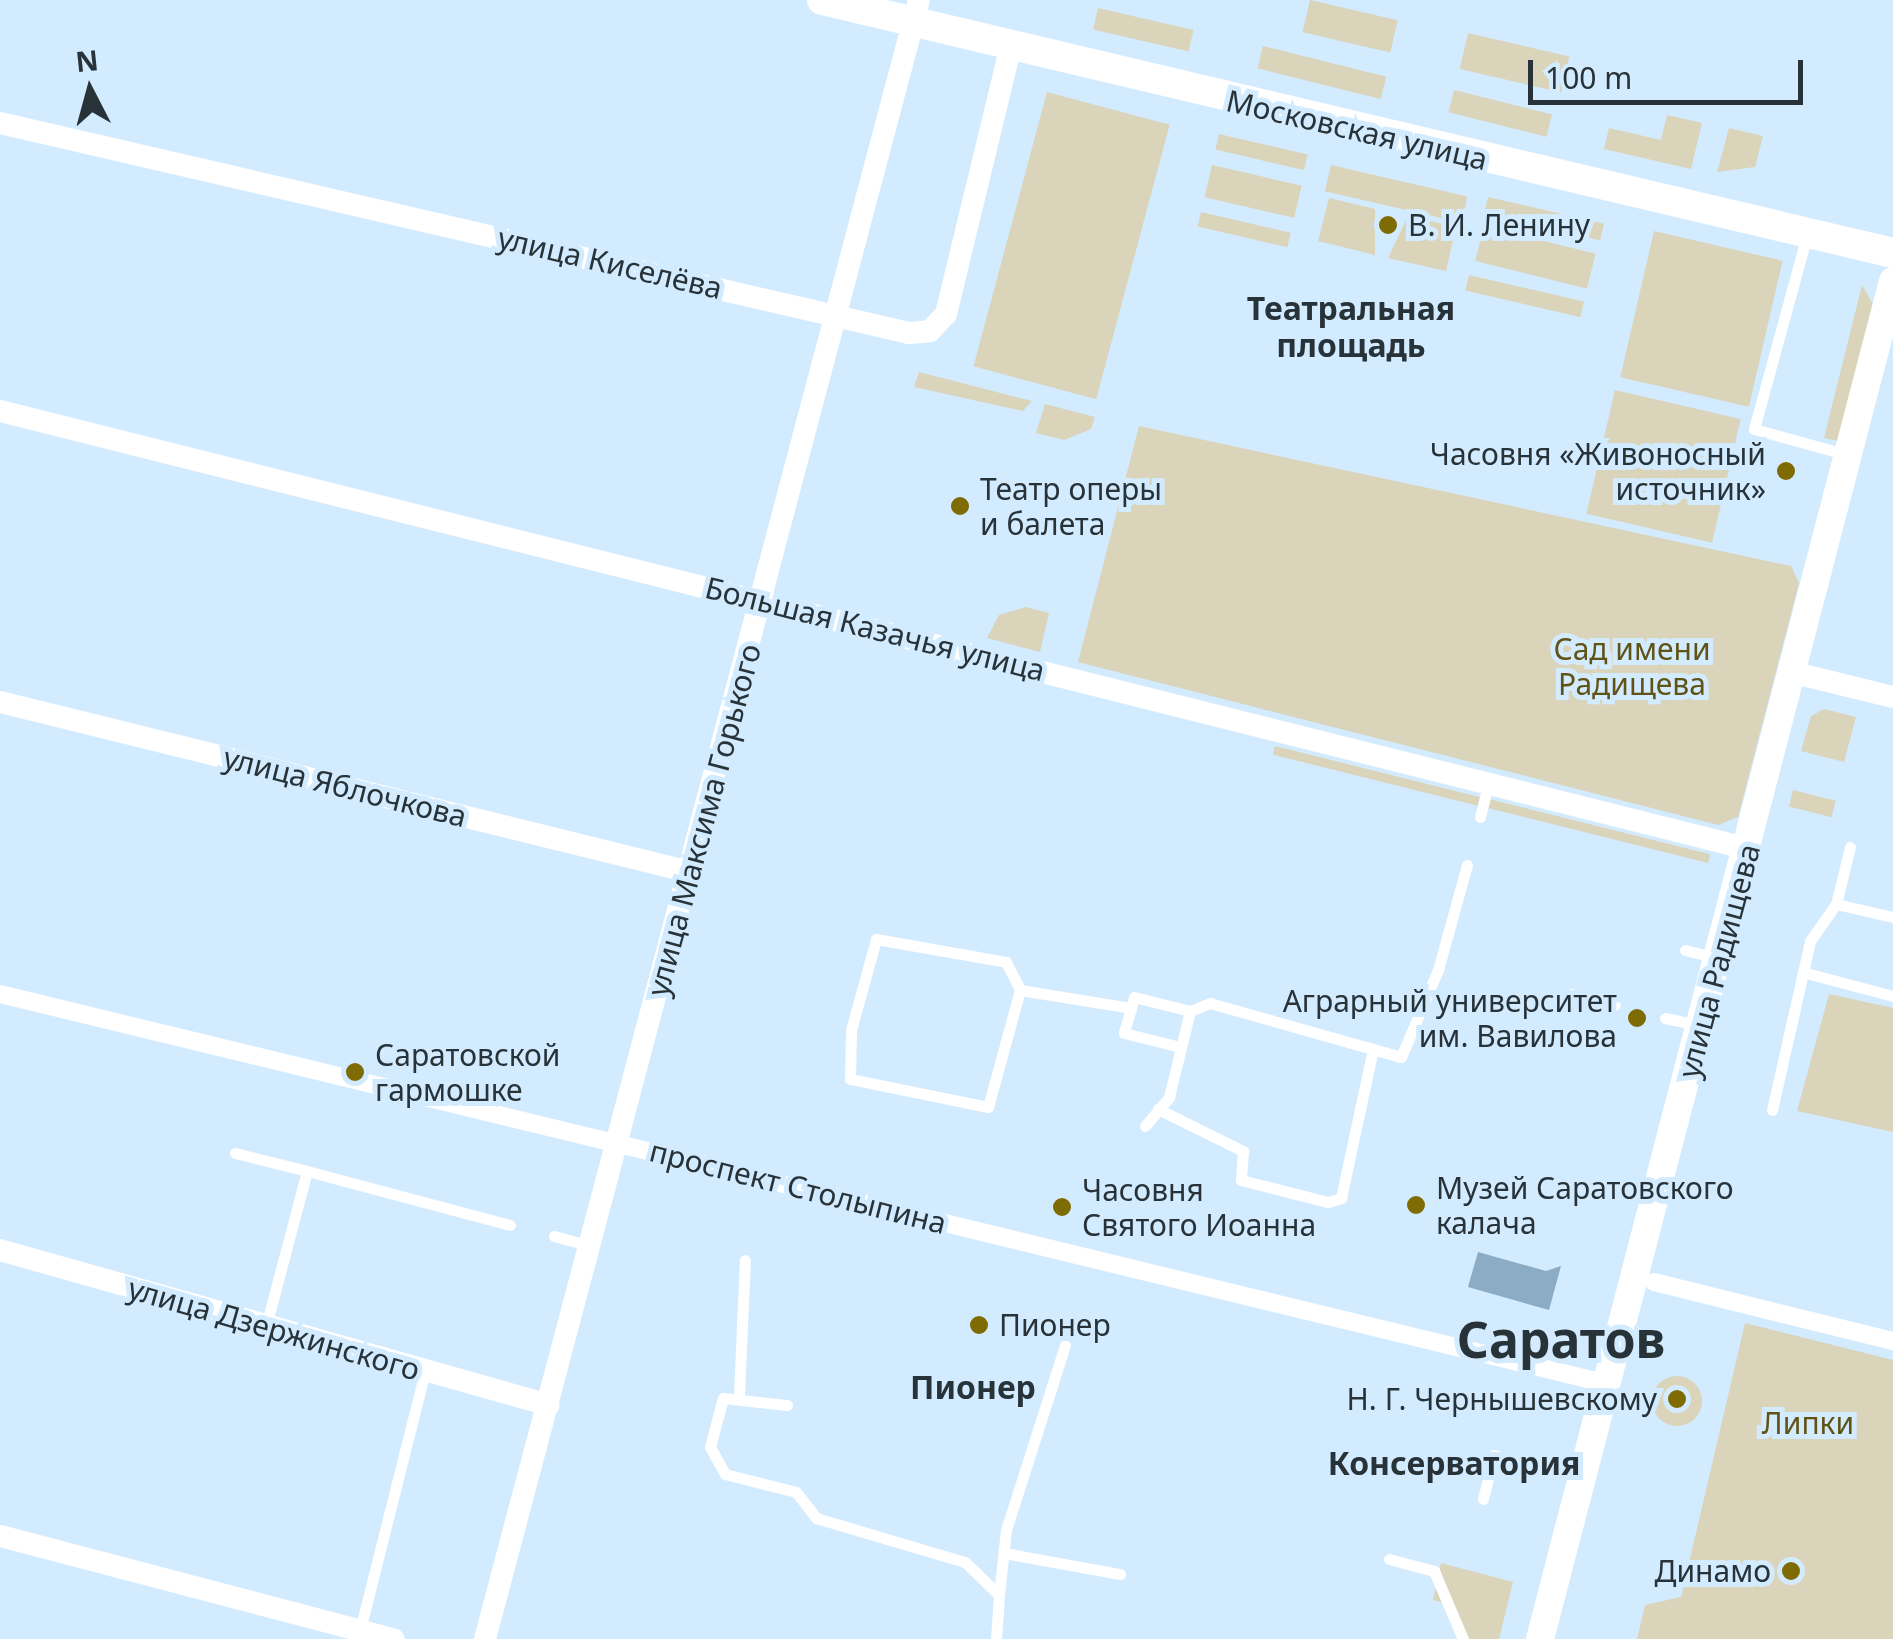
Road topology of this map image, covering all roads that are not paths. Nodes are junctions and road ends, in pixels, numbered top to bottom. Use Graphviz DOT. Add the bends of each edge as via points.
graph roads {
  1 [pos="822,0"];
  2 [pos="917,11"];
  3 [pos="1011,46"];
  4 [pos="0,123"];
  5 [pos="1807,235"];
  6 [pos="1893,253"];
  7 [pos="1893,281"];
  8 [pos="836,316"];
  9 [pos="0,411"];
  10 [pos="1850,456"];
  11 [pos="762,602"];
  12 [pos="1795,673"];
  13 [pos="1893,698"];
  14 [pos="0,702"];
  15 [pos="1489,782"];
  16 [pos="1480,817"];
  17 [pos="1850,847"];
  18 [pos="1748,849"];
  19 [pos="1466,865"];
  20 [pos="690,872"];
  21 [pos="1836,904"];
  22 [pos="1893,916"];
  23 [pos="1684,950"];
  24 [pos="1720,959"];
  25 [pos="1806,973"];
  26 [pos="1020,990"];
  27 [pos="0,994"];
  28 [pos="1571,994"];
  29 [pos="1893,996"];
  30 [pos="1615,1005"];
  31 [pos="1131,1008"];
  32 [pos="1190,1011"];
  33 [pos="1665,1018"];
  34 [pos="1702,1026"];
  35 [pos="1180,1047"];
  36 [pos="1374,1049"];
  37 [pos="1158,1109"];
  38 [pos="1772,1110"];
  39 [pos="1145,1126"];
  40 [pos="618,1144"];
  41 [pos="236,1153"];
  42 [pos="307,1172"];
  43 [pos="510,1224"];
  44 [pos="554,1236"];
  45 [pos="591,1246"];
  46 [pos="0,1250"];
  47 [pos="744,1260"];
  48 [pos="1654,1282"];
  49 [pos="266,1326"];
  50 [pos="1893,1340"];
  51 [pos="1065,1344"];
  52 [pos="425,1372"];
  53 [pos="1596,1381"];
  54 [pos="739,1395"];
  55 [pos="549,1405"];
  56 [pos="787,1405"];
  57 [pos="1583,1478"];
  58 [pos="1483,1499"];
  59 [pos="0,1536"];
  60 [pos="1004,1553"];
  61 [pos="1388,1559"];
  62 [pos="1120,1574"];
  63 [pos="999,1595"];
  64 [pos="360,1630"];
  65 [pos="394,1639"];
  66 [pos="486,1639"];
  67 [pos="996,1639"];
  68 [pos="1463,1639"];
  69 [pos="1540,1639"];
  1 -- 2 [label="main road, Московская улица"];
  2 -- 3 [label="main road, Московская улица"];
  2 -- 8 [label="street, улица Максима Горького"];
  3 -- 5 [label="main road, Московская улица"];
  3 -- 8 [label="street, улица Киселёва" via="946,314 930,330 909,332"];
  4 -- 8 [label="street, улица Киселёва"];
  5 -- 6 [label="main road, Московская улица"];
  5 -- 10 [label="lane" via="1754,428"];
  7 -- 10 [label="street, улица Радищева"];
  8 -- 11 [label="street, улица Максима Горького"];
  9 -- 11 [label="street, Большая Казачья улица"];
  10 -- 12 [label="street, улица Радищева"];
  11 -- 15 [label="street, Большая Казачья улица"];
  11 -- 20 [label="street, улица Максима Горького"];
  12 -- 13 [label="street"];
  12 -- 18 [label="street, улица Радищева"];
  14 -- 20 [label="street, улица Яблочкова"];
  15 -- 16 [label="lane"];
  15 -- 18 [label="street, Большая Казачья улица"];
  17 -- 21 [label="lane"];
  18 -- 24 [label="street, улица Радищева"];
  19 -- 36 [label="lane" via="1438,970 1400,1057"];
  20 -- 40 [label="street, улица Максима Горького"];
  21 -- 22 [label="lane"];
  21 -- 25 [label="lane" via="1818,921"];
  23 -- 24 [label="lane"];
  24 -- 34 [label="street, улица Радищева"];
  25 -- 29 [label="lane"];
  25 -- 38 [label="lane"];
  26 -- 26 [label="lane" via="988,1107 850,1079 851,1030 876,939 1006,962"];
  26 -- 31 [label="lane"];
  27 -- 40 [label="street, проспект Столыпина"];
  28 -- 30 [label="lane"];
  31 -- 32 [label="lane" via="1134,996"];
  31 -- 35 [label="lane" via="1124,1033"];
  32 -- 36 [label="lane" via="1210,1004"];
  32 -- 37 [label="lane"];
  33 -- 34 [label="lane"];
  34 -- 57 [label="street, улица Радищева"];
  36 -- 37 [label="lane" via="1342,1198 1328,1202 1241,1180 1243,1150"];
  37 -- 39 [label="lane"];
  40 -- 45 [label="street, улица Максима Горького"];
  40 -- 53 [label="street, проспект Столыпина"];
  41 -- 42 [label="lane"];
  42 -- 43 [label="lane"];
  42 -- 49 [label="lane"];
  44 -- 45 [label="lane"];
  45 -- 55 [label="street, улица Максима Горького"];
  46 -- 49 [label="street, улица Дзержинского"];
  47 -- 54 [label="lane"];
  48 -- 50 [label="street"];
  49 -- 52 [label="street, улица Дзержинского"];
  51 -- 60 [label="lane"];
  52 -- 55 [label="street, улица Дзержинского"];
  52 -- 64 [label="lane"];
  54 -- 56 [label="lane"];
  54 -- 63 [label="lane" via="723,1398 710,1447 724,1474 796,1492 816,1518 965,1562"];
  55 -- 66 [label="street, улица Максима Горького"];
  57 -- 58 [label="lane" via="1494,1455"];
  57 -- 69 [label="street, улица Радищева"];
  59 -- 64 [label="street"];
  60 -- 62 [label="lane"];
  60 -- 63 [label="lane"];
  61 -- 68 [label="lane" via="1434,1571"];
  63 -- 67 [label="lane"];
  64 -- 65 [label="street"];
}
